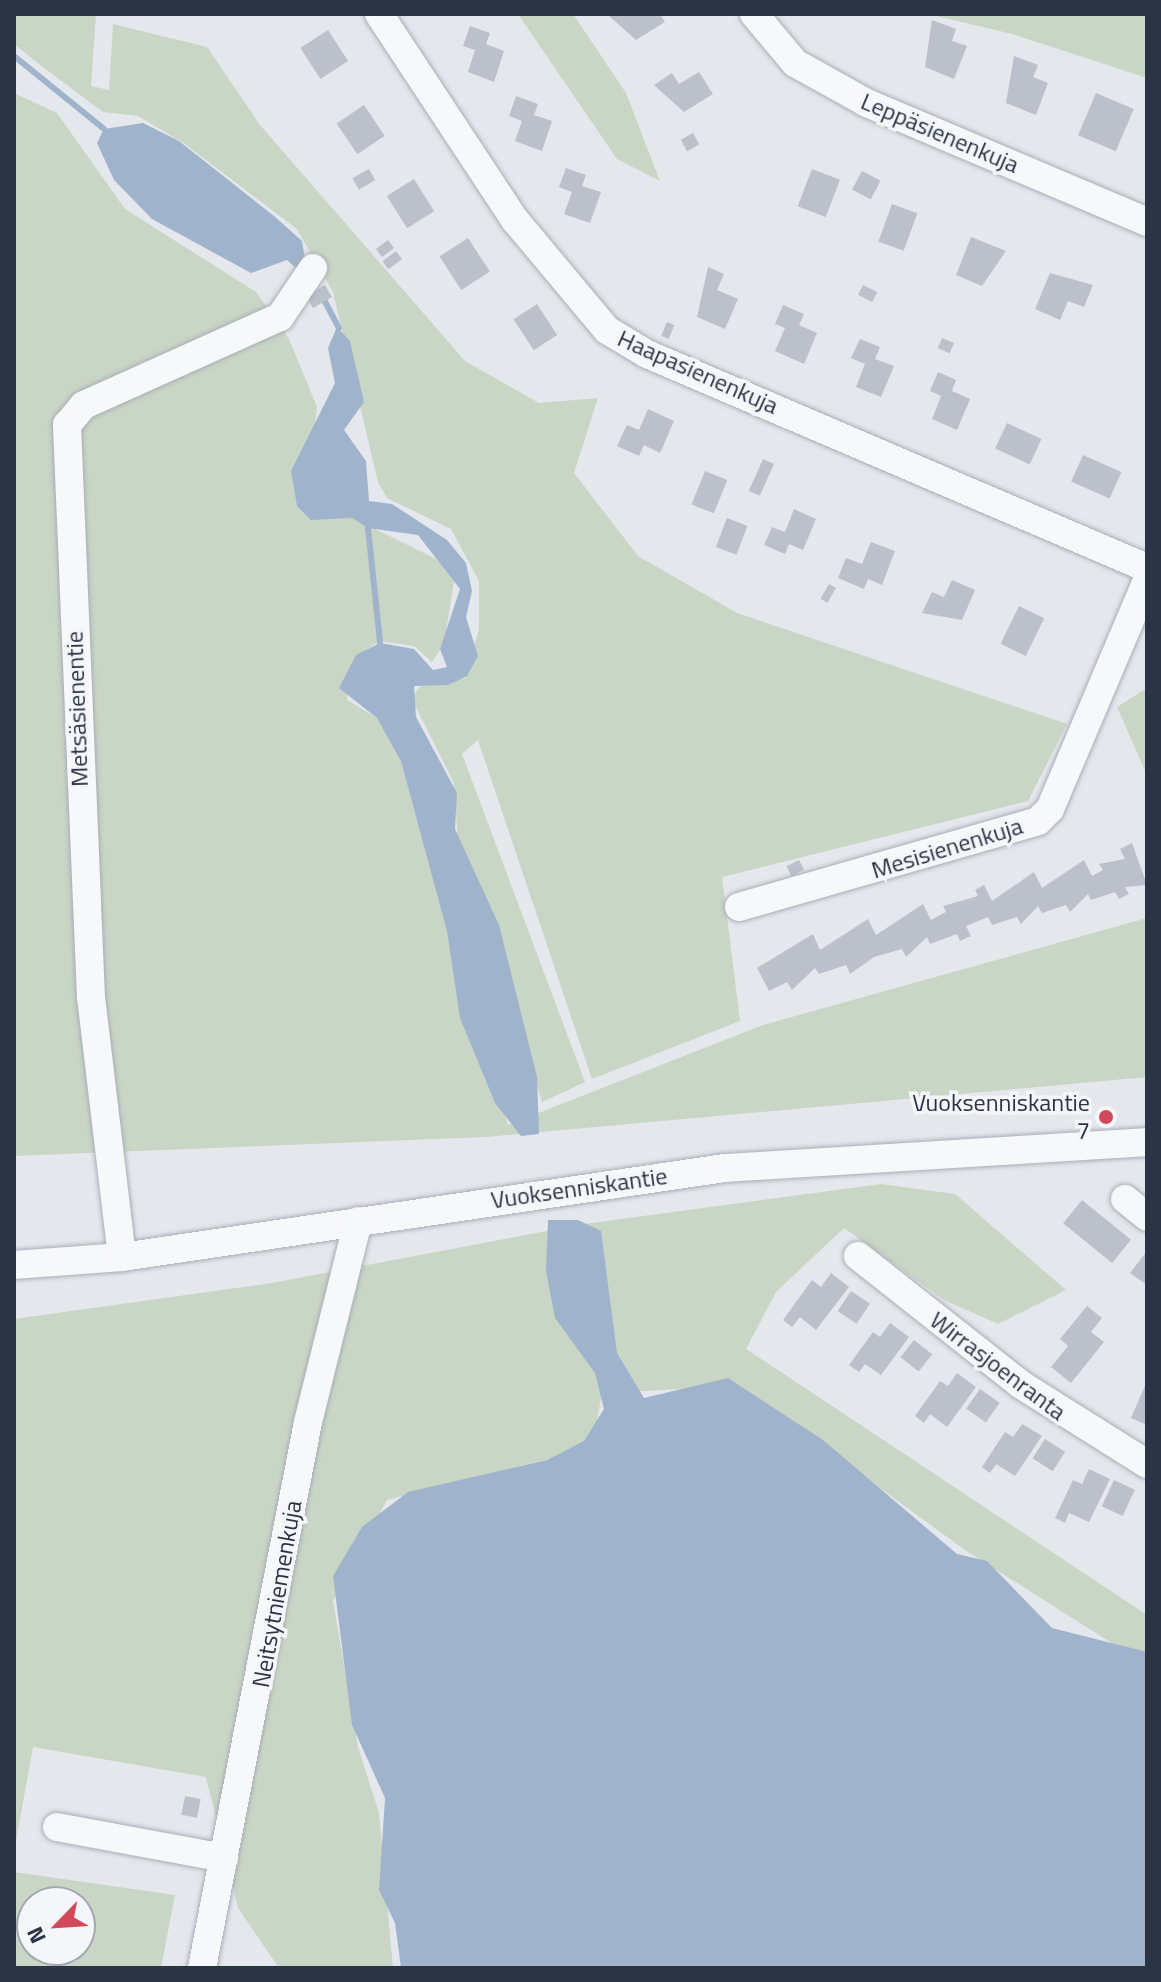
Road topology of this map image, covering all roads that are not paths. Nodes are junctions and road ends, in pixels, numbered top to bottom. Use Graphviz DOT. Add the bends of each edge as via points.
graph roads {
  1 [pos="379,14"];
  2 [pos="754,14"];
  3 [pos="1147,222"];
  4 [pos="313,268"];
  5 [pos="1147,568"];
  6 [pos="1147,581"];
  7 [pos="739,907"];
  8 [pos="1147,1142"];
  9 [pos="1125,1199"];
  10 [pos="1147,1217"];
  11 [pos="358,1221"];
  12 [pos="858,1256"];
  13 [pos="122,1257"];
  14 [pos="14,1265"];
  15 [pos="1147,1464"];
  16 [pos="57,1827"];
  17 [pos="224,1858"];
  18 [pos="202,1968"];
  1 -- 5 [label="street, Haapasienenkuja" via="515,220 607,330 647,354"];
  2 -- 3 [label="street, Leppäsienenkuja" via="795,63 867,103"];
  4 -- 13 [label="street, Metsäsienentie" via="280,317 84,405 67,425 91,998"];
  6 -- 7 [label="street, Mesisienenkuja" via="1050,809 1038,821"];
  8 -- 11 [label="street, Vuoksenniskantie" via="725,1168"];
  9 -- 10 [label="street"];
  11 -- 13 [label="street, Vuoksenniskantie"];
  11 -- 17 [label="street, Neitsytniemenkuja" via="308,1422"];
  12 -- 15 [label="street, Wirrasjoenranta" via="1031,1392"];
  13 -- 14 [label="street, Vuoksenniskantie"];
  16 -- 17 [label="street"];
  17 -- 18 [label="street, Neitsytniemenkuja"];
}
